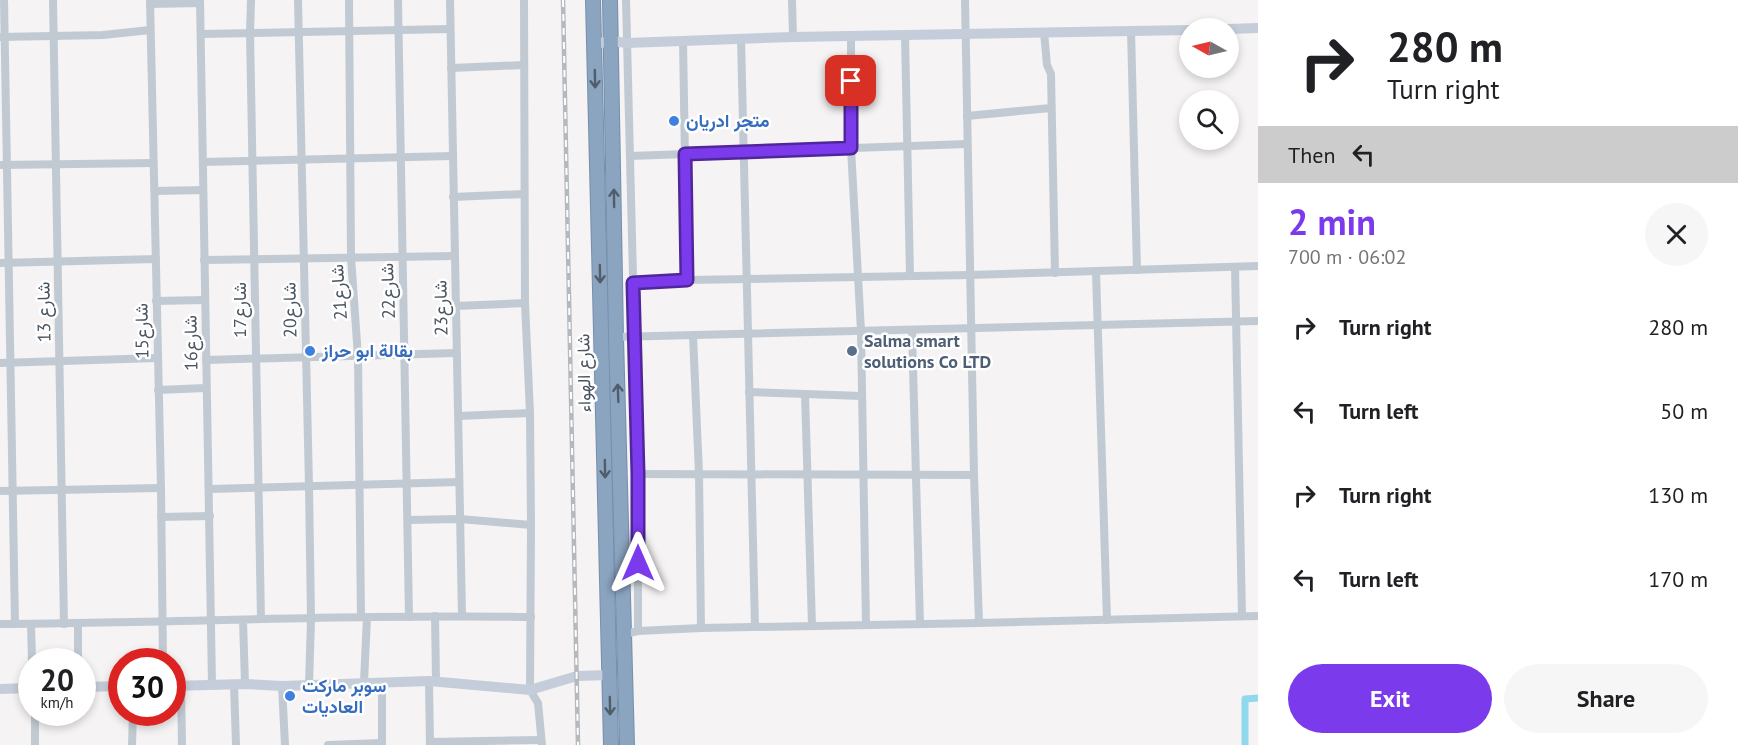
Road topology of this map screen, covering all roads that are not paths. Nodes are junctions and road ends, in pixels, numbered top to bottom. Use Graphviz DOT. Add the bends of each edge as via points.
graph roads {
  1 [pos="4,0"];
  2 [pos="53,0"];
  3 [pos="251,0"];
  4 [pos="298,0"];
  5 [pos="349,0"];
  6 [pos="398,0"];
  7 [pos="450,0"];
  8 [pos="524,0"];
  9 [pos="593,0"];
  10 [pos="610,0"];
  11 [pos="626,0"];
  12 [pos="792,0"];
  13 [pos="965,0"];
  14 [pos="150,2"];
  15 [pos="200,2"];
  16 [pos="1258,28"];
  17 [pos="450,29"];
  18 [pos="1239,29"];
  19 [pos="150,30"];
  20 [pos="399,30"];
  21 [pos="1131,30"];
  22 [pos="1179,30"];
  23 [pos="298,31"];
  24 [pos="350,31"];
  25 [pos="1044,32"];
  26 [pos="250,33"];
  27 [pos="201,34"];
  28 [pos="966,34"];
  29 [pos="905,35"];
  30 [pos="851,36"];
  31 [pos="2,37"];
  32 [pos="53,37"];
  33 [pos="793,37"];
  34 [pos="741,38"];
  35 [pos="611,41"];
  36 [pos="683,41"];
  37 [pos="627,43"];
  38 [pos="595,44"];
  39 [pos="524,65"];
  40 [pos="451,68"];
  41 [pos="1051,108"];
  42 [pos="967,116"];
  43 [pos="967,144"];
  44 [pos="907,146"];
  45 [pos="851,148"];
  46 [pos="744,152"];
  47 [pos="685,154"];
  48 [pos="453,156"];
  49 [pos="630,156"];
  50 [pos="400,158"];
  51 [pos="351,159"];
  52 [pos="252,161"];
  53 [pos="302,161"];
  54 [pos="203,162"];
  55 [pos="153,163"];
  56 [pos="3,165"];
  57 [pos="56,165"];
  58 [pos="203,190"];
  59 [pos="154,191"];
  60 [pos="524,194"];
  61 [pos="453,197"];
  62 [pos="402,256"];
  63 [pos="454,256"];
  64 [pos="351,257"];
  65 [pos="304,258"];
  66 [pos="156,259"];
  67 [pos="255,259"];
  68 [pos="204,260"];
  69 [pos="58,261"];
  70 [pos="4,262"];
  71 [pos="1258,266"];
  72 [pos="1235,267"];
  73 [pos="1137,270"];
  74 [pos="1096,272"];
  75 [pos="1055,273"];
  76 [pos="970,275"];
  77 [pos="910,276"];
  78 [pos="858,277"];
  79 [pos="687,280"];
  80 [pos="747,280"];
  81 [pos="633,283"];
  82 [pos="205,300"];
  83 [pos="156,301"];
  84 [pos="525,303"];
  85 [pos="456,306"];
  86 [pos="1258,321"];
  87 [pos="1236,322"];
  88 [pos="1098,325"];
  89 [pos="971,328"];
  90 [pos="912,330"];
  91 [pos="861,331"];
  92 [pos="748,334"];
  93 [pos="693,335"];
  94 [pos="634,336"];
  95 [pos="616,337"];
  96 [pos="456,353"];
  97 [pos="405,355"];
  98 [pos="358,357"];
  99 [pos="157,358"];
  100 [pos="306,358"];
  101 [pos="255,359"];
  102 [pos="206,360"];
  103 [pos="59,361"];
  104 [pos="10,362"];
  105 [pos="0,363"];
  106 [pos="206,388"];
  107 [pos="158,390"];
  108 [pos="749,392"];
  109 [pos="806,394"];
  110 [pos="862,396"];
  111 [pos="530,413"];
  112 [pos="459,416"];
  113 [pos="638,474"];
  114 [pos="699,474"];
  115 [pos="751,474"];
  116 [pos="808,474"];
  117 [pos="862,474"];
  118 [pos="916,474"];
  119 [pos="974,475"];
  120 [pos="459,482"];
  121 [pos="407,483"];
  122 [pos="359,484"];
  123 [pos="309,486"];
  124 [pos="161,488"];
  125 [pos="62,489"];
  126 [pos="209,489"];
  127 [pos="259,489"];
  128 [pos="13,490"];
  129 [pos="0,491"];
  130 [pos="210,516"];
  131 [pos="161,517"];
  132 [pos="460,519"];
  133 [pos="408,520"];
  134 [pos="531,525"];
  135 [pos="435,616"];
  136 [pos="462,616"];
  137 [pos="1242,616"];
  138 [pos="1258,616"];
  139 [pos="364,617"];
  140 [pos="409,617"];
  141 [pos="531,617"];
  142 [pos="261,619"];
  143 [pos="311,619"];
  144 [pos="243,620"];
  145 [pos="1107,620"];
  146 [pos="163,621"];
  147 [pos="211,621"];
  148 [pos="979,623"];
  149 [pos="0,624"];
  150 [pos="15,624"];
  151 [pos="31,624"];
  152 [pos="64,624"];
  153 [pos="78,624"];
  154 [pos="920,624"];
  155 [pos="866,625"];
  156 [pos="812,626"];
  157 [pos="755,627"];
  158 [pos="700,628"];
  159 [pos="632,632"];
  160 [pos="32,648"];
  161 [pos="78,648"];
  162 [pos="163,648"];
  163 [pos="610,675"];
  164 [pos="433,681"];
  165 [pos="364,682"];
  166 [pos="382,682"];
  167 [pos="240,684"];
  168 [pos="212,685"];
  169 [pos="309,685"];
  170 [pos="186,686"];
  171 [pos="282,686"];
  172 [pos="18,688"];
  173 [pos="0,689"];
  174 [pos="530,690"];
  175 [pos="35,726"];
  176 [pos="133,726"];
  177 [pos="180,726"];
  178 [pos="542,743"];
  179 [pos="382,744"];
  180 [pos="430,744"];
  181 [pos="35,745"];
  182 [pos="132,745"];
  183 [pos="182,745"];
  184 [pos="236,745"];
  185 [pos="245,745"];
  186 [pos="285,745"];
  187 [pos="331,745"];
  188 [pos="611,745"];
  189 [pos="627,745"];
  1 -- 31 [label="street"];
  2 -- 32 [label="street, شارع 13"];
  3 -- 26 [label="street, شارع17"];
  4 -- 23 [label="street, شارع20"];
  5 -- 24 [label="street, شارع21"];
  6 -- 20 [label="street, شارع22"];
  7 -- 17 [label="street, شارع23"];
  8 -- 39 [label="street"];
  9 -- 38 [label="highway, شارع الهواء"];
  10 -- 35 [label="highway, شارع الهواء"];
  11 -- 37 [label="street"];
  12 -- 33 [label="street"];
  13 -- 28 [label="street"];
  14 -- 15 [label="street"];
  14 -- 19 [label="street, شارع15"];
  15 -- 27 [label="street, شارع16"];
  16 -- 18 [label="street"];
  17 -- 20 [label="street"];
  17 -- 40 [label="street, شارع23"];
  19 -- 32 [label="street"];
  19 -- 55 [label="street, شارع15"];
  20 -- 24 [label="street"];
  20 -- 50 [label="street, شارع22"];
  21 -- 22 [label="street"];
  21 -- 25 [label="street"];
  21 -- 73 [label="street"];
  23 -- 24 [label="street"];
  23 -- 26 [label="street"];
  23 -- 53 [label="street, شارع20"];
  24 -- 51 [label="street, شارع21"];
  25 -- 28 [label="street"];
  25 -- 41 [label="street" via="1051,74"];
  26 -- 27 [label="street"];
  26 -- 52 [label="street, شارع17"];
  27 -- 54 [label="street, شارع16"];
  28 -- 29 [label="street"];
  28 -- 42 [label="street"];
  29 -- 30 [label="street"];
  29 -- 44 [label="street"];
  30 -- 33 [label="street"];
  30 -- 45 [label="street"];
  31 -- 32 [label="street"];
  31 -- 56 [label="street"];
  32 -- 57 [label="street, شارع 13"];
  33 -- 34 [label="street"];
  34 -- 36 [label="street"];
  34 -- 46 [label="street"];
  35 -- 37 [label="street"];
  35 -- 38 [label="street"];
  95 -- 35 [label="highway, شارع الهواء, one-way"];
  36 -- 37 [label="street"];
  36 -- 47 [label="street"];
  37 -- 49 [label="street"];
  38 -- 163 [label="highway, شارع الهواء, one-way"];
  39 -- 40 [label="street"];
  39 -- 60 [label="street"];
  40 -- 48 [label="street, شارع23"];
  41 -- 42 [label="street"];
  41 -- 75 [label="street"];
  42 -- 43 [label="street"];
  43 -- 44 [label="street"];
  43 -- 76 [label="street"];
  44 -- 45 [label="street"];
  44 -- 77 [label="street"];
  45 -- 46 [label="street"];
  45 -- 78 [label="street"];
  46 -- 47 [label="street"];
  46 -- 80 [label="street"];
  47 -- 49 [label="street"];
  47 -- 79 [label="street"];
  48 -- 50 [label="street"];
  48 -- 61 [label="street, شارع23"];
  49 -- 81 [label="street"];
  50 -- 51 [label="street"];
  50 -- 62 [label="street, شارع22"];
  51 -- 53 [label="street"];
  51 -- 64 [label="street, شارع21"];
  52 -- 53 [label="street"];
  52 -- 54 [label="street"];
  52 -- 67 [label="street, شارع17"];
  53 -- 65 [label="street, شارع20"];
  54 -- 58 [label="street, شارع16"];
  55 -- 57 [label="street"];
  55 -- 59 [label="street, شارع15"];
  56 -- 57 [label="street"];
  56 -- 70 [label="street"];
  57 -- 69 [label="street, شارع 13"];
  58 -- 59 [label="street"];
  58 -- 68 [label="street, شارع16"];
  59 -- 66 [label="street, شارع15"];
  60 -- 61 [label="street"];
  60 -- 84 [label="street"];
  61 -- 63 [label="street, شارع23"];
  62 -- 63 [label="street"];
  62 -- 64 [label="street"];
  62 -- 97 [label="street, شارع22"];
  63 -- 85 [label="street, شارع23"];
  64 -- 65 [label="street"];
  64 -- 98 [label="street, شارع21"];
  65 -- 67 [label="street"];
  65 -- 100 [label="street, شارع20"];
  66 -- 69 [label="street"];
  66 -- 83 [label="street, شارع15"];
  67 -- 68 [label="street"];
  67 -- 101 [label="street, شارع17"];
  68 -- 82 [label="street, شارع16"];
  69 -- 70 [label="street"];
  69 -- 103 [label="street, شارع 13"];
  70 -- 104 [label="street"];
  71 -- 72 [label="street"];
  72 -- 73 [label="street"];
  72 -- 87 [label="street"];
  73 -- 74 [label="street"];
  74 -- 75 [label="street"];
  74 -- 88 [label="street"];
  75 -- 76 [label="street"];
  76 -- 77 [label="street"];
  76 -- 89 [label="street"];
  77 -- 78 [label="street"];
  78 -- 80 [label="street"];
  78 -- 91 [label="street"];
  79 -- 80 [label="street"];
  79 -- 81 [label="street"];
  80 -- 92 [label="street"];
  81 -- 94 [label="street"];
  82 -- 83 [label="street"];
  82 -- 102 [label="street, شارع16"];
  83 -- 99 [label="street, شارع15"];
  84 -- 85 [label="street"];
  84 -- 111 [label="street"];
  85 -- 96 [label="street, شارع23"];
  86 -- 87 [label="street"];
  87 -- 88 [label="street"];
  87 -- 137 [label="street"];
  88 -- 89 [label="street"];
  88 -- 145 [label="street"];
  89 -- 90 [label="street"];
  89 -- 119 [label="street"];
  90 -- 91 [label="street"];
  90 -- 118 [label="street"];
  91 -- 92 [label="street"];
  91 -- 110 [label="street"];
  92 -- 93 [label="street"];
  92 -- 108 [label="street"];
  93 -- 94 [label="street"];
  93 -- 114 [label="street"];
  94 -- 95 [label="street"];
  94 -- 113 [label="street"];
  159 -- 95 [label="highway, شارع الهواء, one-way"];
  96 -- 97 [label="street"];
  96 -- 112 [label="street, شارع23"];
  97 -- 98 [label="street"];
  97 -- 121 [label="street, شارع22"];
  98 -- 100 [label="street"];
  98 -- 122 [label="street, شارع21"];
  99 -- 103 [label="street"];
  99 -- 107 [label="street, شارع15"];
  100 -- 101 [label="street"];
  100 -- 123 [label="street, شارع20"];
  101 -- 102 [label="street"];
  101 -- 127 [label="street, شارع17"];
  102 -- 106 [label="street, شارع16"];
  103 -- 104 [label="street"];
  103 -- 125 [label="street, شارع 13"];
  104 -- 105 [label="street"];
  104 -- 128 [label="street"];
  106 -- 107 [label="street"];
  106 -- 126 [label="street, شارع16"];
  107 -- 124 [label="street, شارع15"];
  108 -- 109 [label="street"];
  108 -- 115 [label="street"];
  109 -- 110 [label="street"];
  109 -- 116 [label="street"];
  110 -- 117 [label="street"];
  111 -- 112 [label="street"];
  111 -- 134 [label="street"];
  112 -- 120 [label="street, شارع23"];
  113 -- 114 [label="street"];
  113 -- 159 [label="street"];
  114 -- 115 [label="street"];
  114 -- 158 [label="street"];
  115 -- 116 [label="street"];
  115 -- 157 [label="street"];
  116 -- 117 [label="street"];
  116 -- 156 [label="street"];
  117 -- 118 [label="street"];
  117 -- 155 [label="street"];
  118 -- 119 [label="street"];
  118 -- 154 [label="street"];
  119 -- 148 [label="street"];
  120 -- 121 [label="street"];
  120 -- 132 [label="street, شارع23"];
  121 -- 122 [label="street"];
  121 -- 133 [label="street, شارع22"];
  122 -- 123 [label="street"];
  122 -- 139 [label="street, شارع21"];
  123 -- 127 [label="street"];
  123 -- 143 [label="street, شارع20"];
  124 -- 125 [label="street"];
  124 -- 131 [label="street, شارع15"];
  125 -- 128 [label="street"];
  125 -- 152 [label="street, شارع 13"];
  126 -- 127 [label="street"];
  126 -- 130 [label="street, شارع16"];
  127 -- 142 [label="street, شارع17"];
  128 -- 129 [label="street"];
  128 -- 150 [label="street"];
  130 -- 131 [label="street"];
  130 -- 147 [label="street, شارع16"];
  131 -- 146 [label="street, شارع15"];
  132 -- 133 [label="street"];
  132 -- 134 [label="street"];
  132 -- 136 [label="street, شارع23"];
  133 -- 140 [label="street, شارع22"];
  134 -- 141 [label="street"];
  135 -- 136 [label="street"];
  135 -- 140 [label="street"];
  135 -- 164 [label="street"];
  136 -- 141 [label="street"];
  137 -- 138 [label="street"];
  137 -- 145 [label="street"];
  139 -- 140 [label="street"];
  139 -- 143 [label="street"];
  139 -- 165 [label="street, شارع21"];
  141 -- 174 [label="street"];
  142 -- 143 [label="street"];
  142 -- 144 [label="street"];
  143 -- 169 [label="street, شارع20"];
  144 -- 147 [label="street"];
  144 -- 167 [label="street"];
  145 -- 148 [label="street"];
  146 -- 147 [label="street"];
  146 -- 153 [label="street"];
  146 -- 162 [label="street, شارع15"];
  147 -- 168 [label="street, شارع16"];
  148 -- 154 [label="street"];
  149 -- 150 [label="street"];
  150 -- 151 [label="street"];
  151 -- 152 [label="street"];
  151 -- 160 [label="street"];
  152 -- 153 [label="street"];
  153 -- 161 [label="street"];
  154 -- 155 [label="street"];
  155 -- 156 [label="street"];
  156 -- 157 [label="street"];
  157 -- 158 [label="street"];
  158 -- 159 [label="street"];
  159 -- 189 [label="highway, شارع الهواء"];
  163 -- 174 [label="street" via="577,676"];
  163 -- 188 [label="highway, شارع الهواء, one-way"];
  164 -- 166 [label="street"];
  164 -- 174 [label="street"];
  164 -- 180 [label="street"];
  165 -- 166 [label="street"];
  165 -- 169 [label="street"];
  166 -- 179 [label="street"];
  167 -- 168 [label="street"];
  167 -- 171 [label="street"];
  167 -- 184 [label="street"];
  168 -- 170 [label="street"];
  169 -- 171 [label="street"];
  171 -- 186 [label="street"];
  172 -- 173 [label="street"];
  174 -- 178 [label="street" via="538,704"];
  175 -- 181 [label="street"];
  176 -- 182 [label="street"];
  177 -- 183 [label="street"];
  178 -- 180 [label="street"];
  179 -- 187 [label="street"];
  184 -- 185 [label="street"];
}
